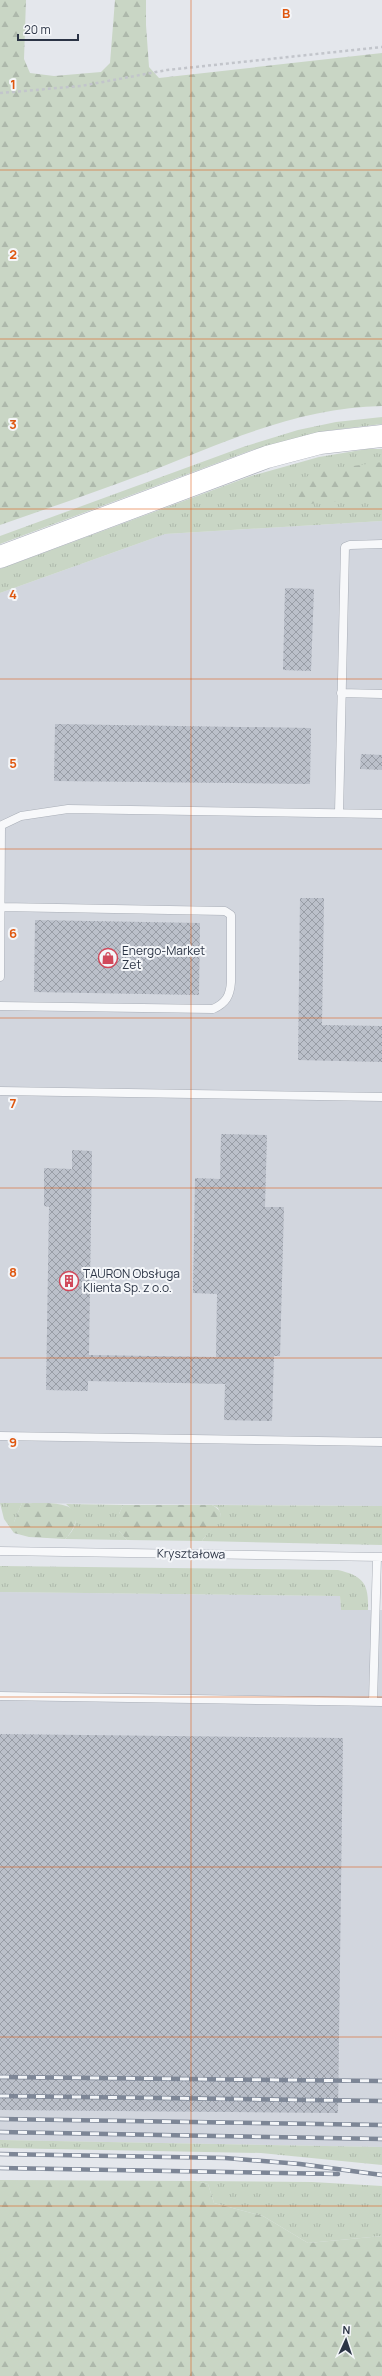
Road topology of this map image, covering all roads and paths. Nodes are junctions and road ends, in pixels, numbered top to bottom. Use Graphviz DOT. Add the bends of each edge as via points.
graph roads {
  1 [pos="382,46"];
  2 [pos="0,93"];
  3 [pos="378,436"];
  4 [pos="382,544"];
  5 [pos="0,557"];
  6 [pos="341,693"];
  7 [pos="382,694"];
  8 [pos="338,813"];
  9 [pos="382,814"];
  10 [pos="1,826"];
  11 [pos="2,907"];
  12 [pos="0,977"];
  13 [pos="0,1006"];
  14 [pos="0,1091"];
  15 [pos="382,1097"];
  16 [pos="0,1436"];
  17 [pos="382,1442"];
  18 [pos="0,1551"];
  19 [pos="380,1557"];
  20 [pos="0,1696"];
  21 [pos="378,1702"];
  1 -- 2 [label="path" via="168,70 81,86"];
  3 -- 5 [label="main road" via="320,443 267,457"];
  4 -- 6 [label="lane" via="345,547"];
  6 -- 7 [label="lane"];
  6 -- 8 [label="lane"];
  8 -- 9 [label="lane"];
  8 -- 10 [label="lane" via="68,809 21,816"];
  10 -- 11 [label="lane"];
  11 -- 12 [label="lane"];
  11 -- 13 [label="lane" via="226,911 231,915 231,982 226,1001 213,1009"];
  14 -- 15 [label="lane"];
  16 -- 17 [label="lane"];
  18 -- 19 [label="lane, Kryształowa"];
  19 -- 21 [label="lane"];
  20 -- 21 [label="lane"];
}
